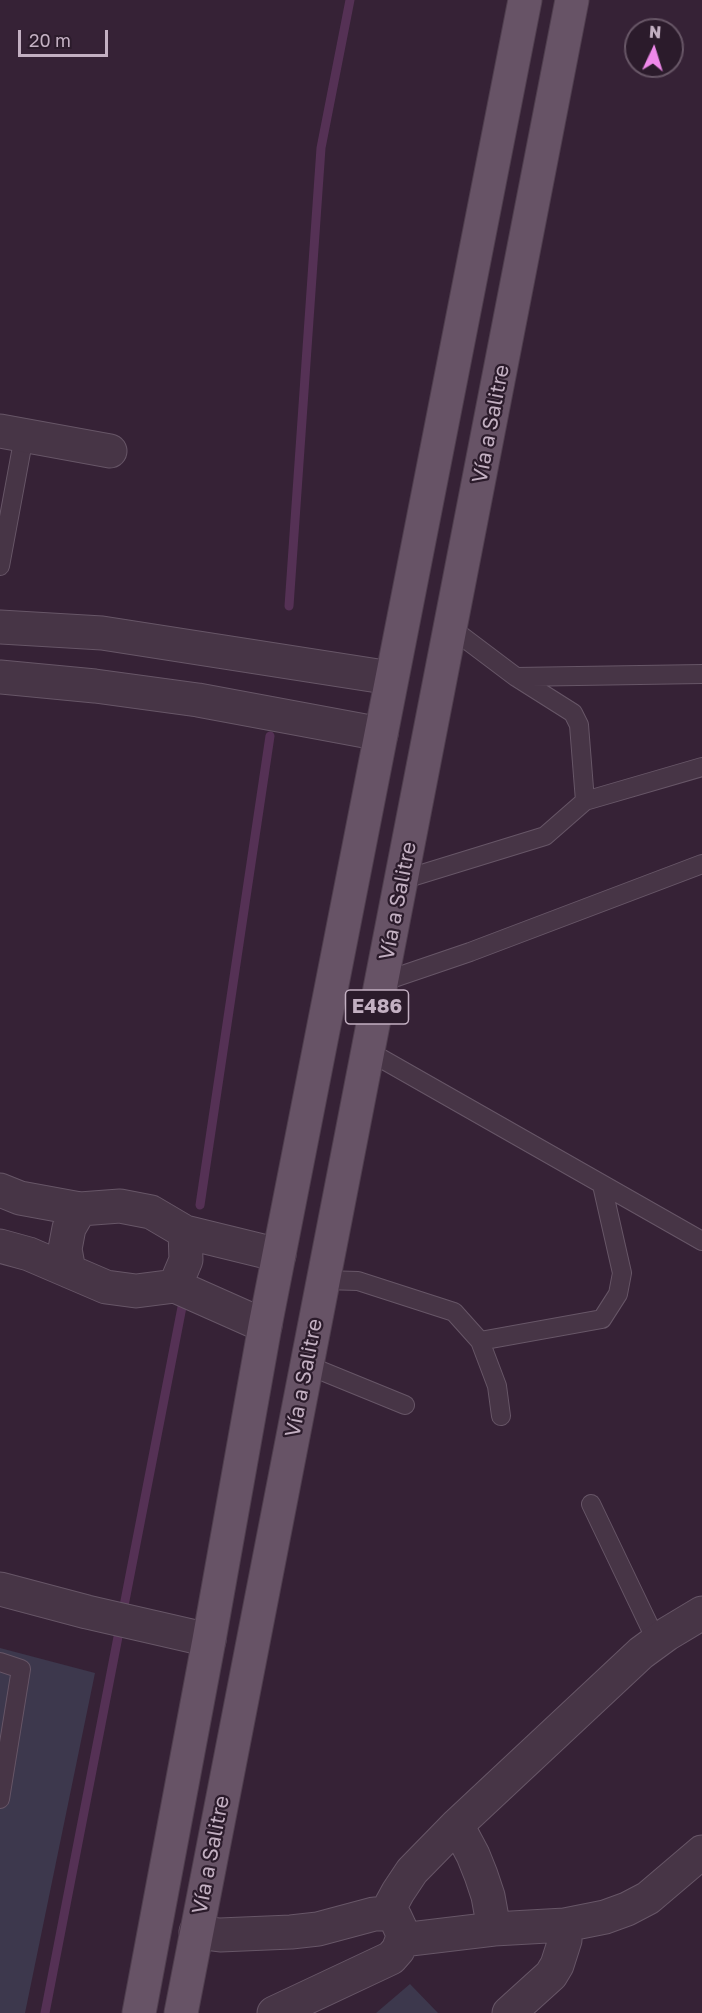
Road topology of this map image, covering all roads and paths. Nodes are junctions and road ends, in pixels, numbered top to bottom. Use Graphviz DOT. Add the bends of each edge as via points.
graph roads {
  1 [pos="525,0"];
  2 [pos="572,0"];
  3 [pos="12,434"];
  4 [pos="110,451"];
  5 [pos="0,566"];
  6 [pos="0,627"];
  7 [pos="451,628"];
  8 [pos="702,674"];
  9 [pos="516,677"];
  10 [pos="0,678"];
  11 [pos="392,678"];
  12 [pos="381,734"];
  13 [pos="702,767"];
  14 [pos="585,801"];
  15 [pos="702,864"];
  16 [pos="402,880"];
  17 [pos="382,982"];
  18 [pos="368,1051"];
  19 [pos="602,1185"];
  20 [pos="10,1194"];
  21 [pos="80,1209"];
  22 [pos="185,1232"];
  23 [pos="702,1241"];
  24 [pos="4,1247"];
  25 [pos="279,1255"];
  26 [pos="69,1271"];
  27 [pos="324,1280"];
  28 [pos="175,1286"];
  29 [pos="265,1326"];
  30 [pos="480,1341"];
  31 [pos="307,1365"];
  32 [pos="405,1405"];
  33 [pos="501,1416"];
  34 [pos="591,1504"];
  35 [pos="0,1589"];
  36 [pos="702,1613"];
  37 [pos="209,1640"];
  38 [pos="657,1642"];
  39 [pos="0,1662"];
  40 [pos="0,1799"];
  41 [pos="457,1825"];
  42 [pos="702,1852"];
  43 [pos="565,1925"];
  44 [pos="394,1927"];
  45 [pos="494,1929"];
  46 [pos="196,1932"];
  47 [pos="139,2013"];
  48 [pos="182,2013"];
  49 [pos="274,2013"];
  50 [pos="509,2013"];
  1 -- 11 [label="main road, Vía a Salitre / E486"];
  2 -- 7 [label="main road, Vía a Salitre / E486"];
  3 -- 4 [label="street"];
  3 -- 5 [label="lane"];
  6 -- 11 [label="street" via="102,633"];
  7 -- 9 [label="lane"];
  7 -- 16 [label="main road, Vía a Salitre / E486"];
  8 -- 9 [label="lane"];
  9 -- 14 [label="lane" via="573,713 579,725"];
  10 -- 12 [label="street" via="198,700"];
  11 -- 12 [label="main road, Vía a Salitre / E486"];
  12 -- 25 [label="main road, Vía a Salitre / E486"];
  13 -- 14 [label="lane"];
  14 -- 16 [label="lane" via="545,836"];
  15 -- 17 [label="lane"];
  16 -- 17 [label="main road, Vía a Salitre / E486"];
  17 -- 18 [label="main road, Vía a Salitre / E486"];
  18 -- 19 [label="lane"];
  18 -- 27 [label="main road, Vía a Salitre / E486"];
  19 -- 23 [label="lane"];
  19 -- 30 [label="lane" via="622,1273 618,1294 602,1319"];
  20 -- 21 [label="street"];
  20 -- 24 [label="street"];
  21 -- 22 [label="street" via="120,1206 151,1212"];
  21 -- 26 [label="street" via="69,1228 65,1249"];
  22 -- 25 [label="street"];
  22 -- 28 [label="street" via="186,1260"];
  24 -- 26 [label="street"];
  25 -- 29 [label="main road, Vía a Salitre / E486"];
  26 -- 28 [label="street" via="106,1287 136,1291"];
  27 -- 30 [label="lane" via="358,1281 454,1312"];
  27 -- 31 [label="main road, Vía a Salitre / E486"];
  28 -- 29 [label="street"];
  29 -- 37 [label="main road, Vía a Salitre / E486"];
  30 -- 33 [label="lane" via="497,1386"];
  31 -- 32 [label="lane"];
  31 -- 46 [label="main road, Vía a Salitre / E486"];
  34 -- 38 [label="lane"];
  35 -- 37 [label="street"];
  36 -- 38 [label="street"];
  37 -- 47 [label="main road, Vía a Salitre / E486"];
  38 -- 41 [label="street"];
  39 -- 40 [label="lane" via="21,1669"];
  41 -- 44 [label="street" via="398,1892"];
  41 -- 45 [label="street" via="474,1855"];
  42 -- 43 [label="street" via="648,1898 595,1920"];
  43 -- 45 [label="street"];
  43 -- 50 [label="street" via="557,1965"];
  44 -- 45 [label="street"];
  44 -- 46 [label="street" via="374,1914 291,1932"];
  44 -- 49 [label="street" via="398,1950 391,1958"];
  46 -- 48 [label="main road, Vía a Salitre / E486"];
}
